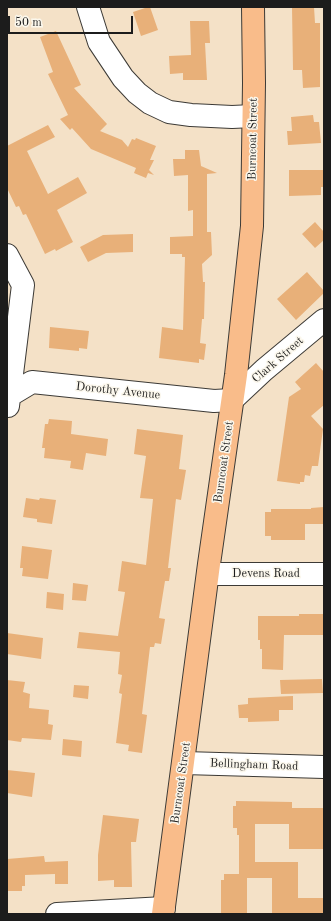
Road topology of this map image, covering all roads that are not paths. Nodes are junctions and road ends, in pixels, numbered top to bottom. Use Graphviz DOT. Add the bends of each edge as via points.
graph roads {
  1 [pos="88,7"];
  2 [pos="253,7"];
  3 [pos="253,116"];
  4 [pos="7,255"];
  5 [pos="324,320"];
  6 [pos="232,400"];
  7 [pos="8,401"];
  8 [pos="208,574"];
  9 [pos="324,574"];
  10 [pos="184,763"];
  11 [pos="324,766"];
  12 [pos="163,911"];
  13 [pos="57,914"];
  1 -- 3 [label="street" via="100,42 123,78 136,93 150,103 169,112 191,115"];
  2 -- 3 [label="main road, Burncoat Street"];
  3 -- 6 [label="main road, Burncoat Street" via="252,226"];
  4 -- 7 [label="street" via="23,285"];
  5 -- 6 [label="street, Clark Street"];
  6 -- 7 [label="street, Dorothy Avenue" via="214,401 32,382"];
  6 -- 8 [label="main road, Burncoat Street"];
  8 -- 9 [label="street, Devens Road"];
  8 -- 10 [label="main road, Burncoat Street"];
  10 -- 11 [label="street, Bellingham Road"];
  10 -- 12 [label="main road, Burncoat Street"];
  12 -- 13 [label="street"];
}
